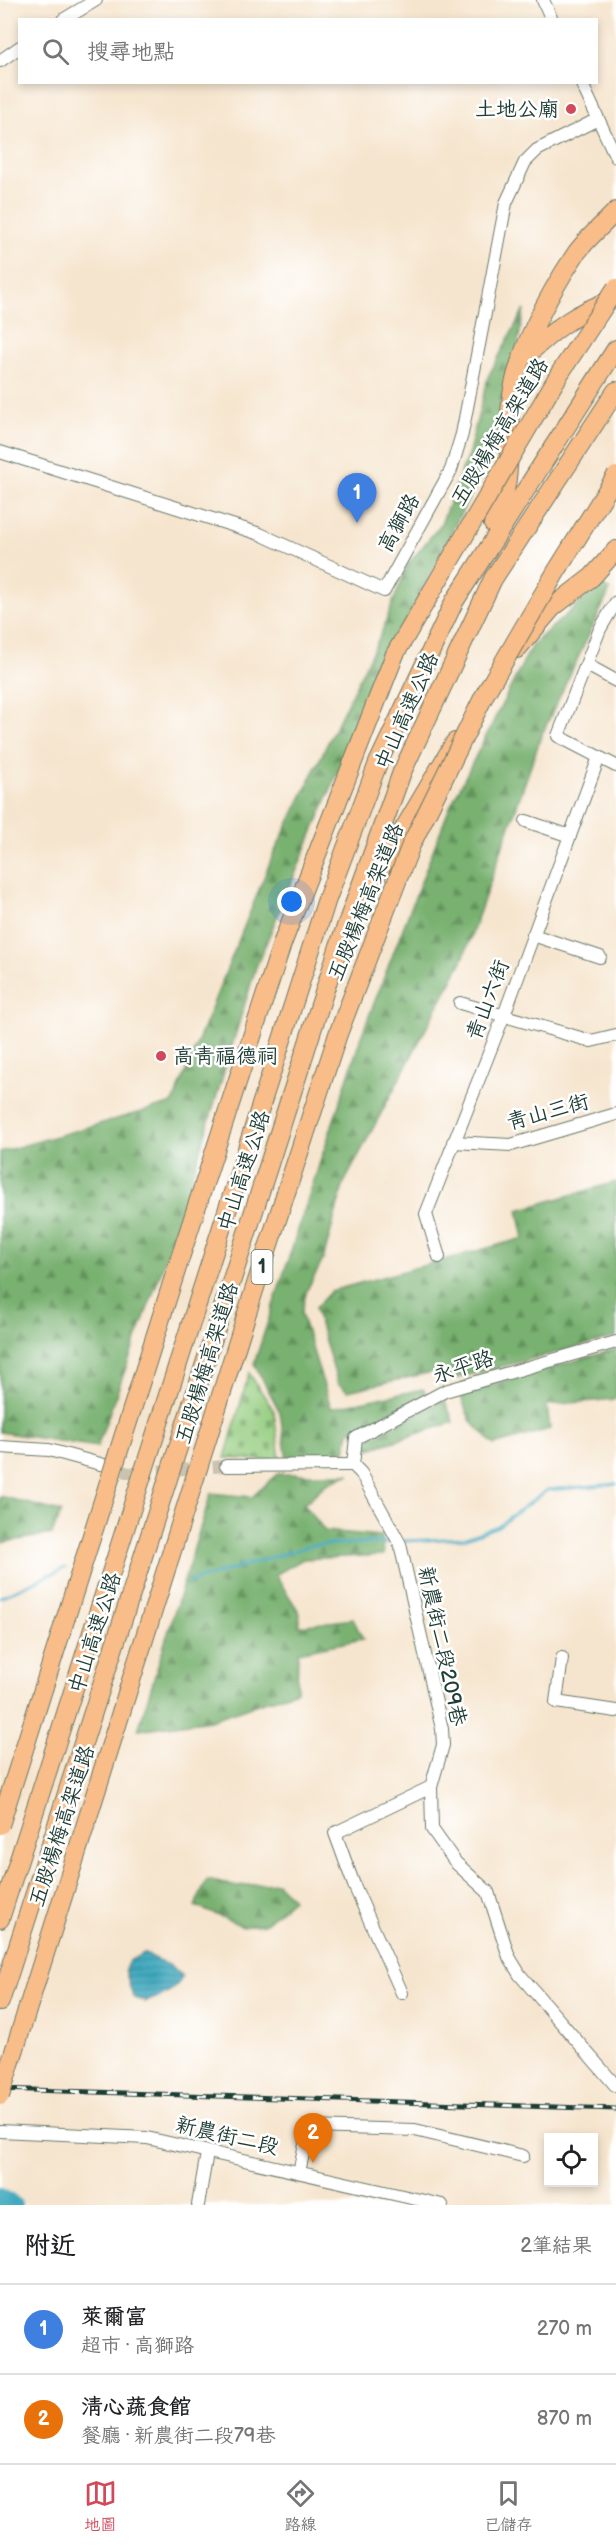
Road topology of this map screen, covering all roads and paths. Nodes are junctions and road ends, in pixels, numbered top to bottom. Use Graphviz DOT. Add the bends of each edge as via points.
graph roads {
  1 [pos="96,0"];
  2 [pos="543,0"];
  3 [pos="66,18"];
  4 [pos="551,18"];
  5 [pos="18,48"];
  6 [pos="0,61"];
  7 [pos="582,84"];
  8 [pos="598,119"];
  9 [pos="616,157"];
  10 [pos="616,211"];
  11 [pos="616,288"];
  12 [pos="616,298"];
  13 [pos="616,349"];
  14 [pos="523,358"];
  15 [pos="616,391"];
  16 [pos="0,452"];
  17 [pos="616,476"];
  18 [pos="616,550"];
  19 [pos="454,602"];
  20 [pos="616,602"];
  21 [pos="587,665"];
  22 [pos="616,681"];
  23 [pos="599,757"];
  24 [pos="616,766"];
  25 [pos="526,822"];
  26 [pos="570,836"];
  27 [pos="533,935"];
  28 [pos="339,946"];
  29 [pos="600,957"];
  30 [pos="460,1003"];
  31 [pos="504,1015"];
  32 [pos="616,1035"];
  33 [pos="616,1113"];
  34 [pos="453,1142"];
  35 [pos="439,1257"];
  36 [pos="616,1342"];
  37 [pos="0,1447"];
  38 [pos="104,1465"];
  39 [pos="353,1465"];
  40 [pos="226,1466"];
  41 [pos="562,1658"];
  42 [pos="616,1711"];
  43 [pos="431,1787"];
  44 [pos="0,1824"];
  45 [pos="0,1919"];
  46 [pos="402,1993"];
  47 [pos="0,2002"];
  48 [pos="616,2086"];
  49 [pos="0,2096"];
  50 [pos="0,2132"];
  51 [pos="207,2152"];
  52 [pos="523,2156"];
  53 [pos="299,2172"];
  54 [pos="198,2205"];
  55 [pos="442,2205"];
  1 -- 3 [label="street"];
  2 -- 4 [label="street"];
  5 -- 6 [label="street"];
  7 -- 8 [label="street"];
  8 -- 9 [label="street"];
  8 -- 16 [label="street, 高獅路" via="537,150 525,162 506,203 462,434 451,470 384,591 260,534"];
  10 -- 14 [label="highway" via="576,253 542,312"];
  11 -- 44 [label="highway, 五股楊梅高架道路, bridge" via="560,373 395,654 282,944"];
  12 -- 14 [label="highway, bridge" via="559,325"];
  13 -- 19 [label="highway, 中山高速公路"];
  14 -- 19 [label="highway" via="511,402 507,490"];
  15 -- 28 [label="highway, 中山高速公路 / 1" via="493,579 402,772"];
  17 -- 49 [label="highway, 五股楊梅高架道路 / 1, bridge" via="485,694 411,845 350,1004 258,1278"];
  18 -- 28 [label="highway" via="592,577 553,607 522,642 439,766 387,853"];
  19 -- 45 [label="highway, 中山高速公路" via="378,763 327,899"];
  20 -- 21 [label="street" via="600,629"];
  21 -- 22 [label="street"];
  21 -- 23 [label="street" via="558,736"];
  23 -- 24 [label="street"];
  23 -- 26 [label="street, 青山六街"];
  25 -- 26 [label="street"];
  26 -- 27 [label="street, 青山六街"];
  27 -- 29 [label="street"];
  27 -- 31 [label="street, 青山六街"];
  28 -- 47 [label="highway, 中山高速公路 / 1"];
  30 -- 31 [label="street"];
  31 -- 32 [label="street" via="591,1041"];
  31 -- 34 [label="street, 青山六街"];
  33 -- 34 [label="street, 青山三街" via="511,1145"];
  34 -- 35 [label="street, 青山六街" via="426,1214"];
  36 -- 39 [label="street, 永平路" via="445,1391 356,1438"];
  37 -- 38 [label="street" via="49,1449"];
  39 -- 40 [label="street"];
  39 -- 43 [label="street, 新農街二段209巷" via="397,1540 442,1729"];
  41 -- 42 [label="street" via="556,1702"];
  43 -- 46 [label="street" via="335,1833"];
  43 -- 48 [label="street, 新農街二段209巷" via="432,1829 456,1863 488,1892 509,1957 520,1975"];
  50 -- 51 [label="street, 新農街二段" via="147,2138"];
  51 -- 53 [label="street, 新農街二段"];
  51 -- 54 [label="street"];
  52 -- 53 [label="street" via="415,2130 309,2127"];
  53 -- 55 [label="street, 新農街二段"];
}
